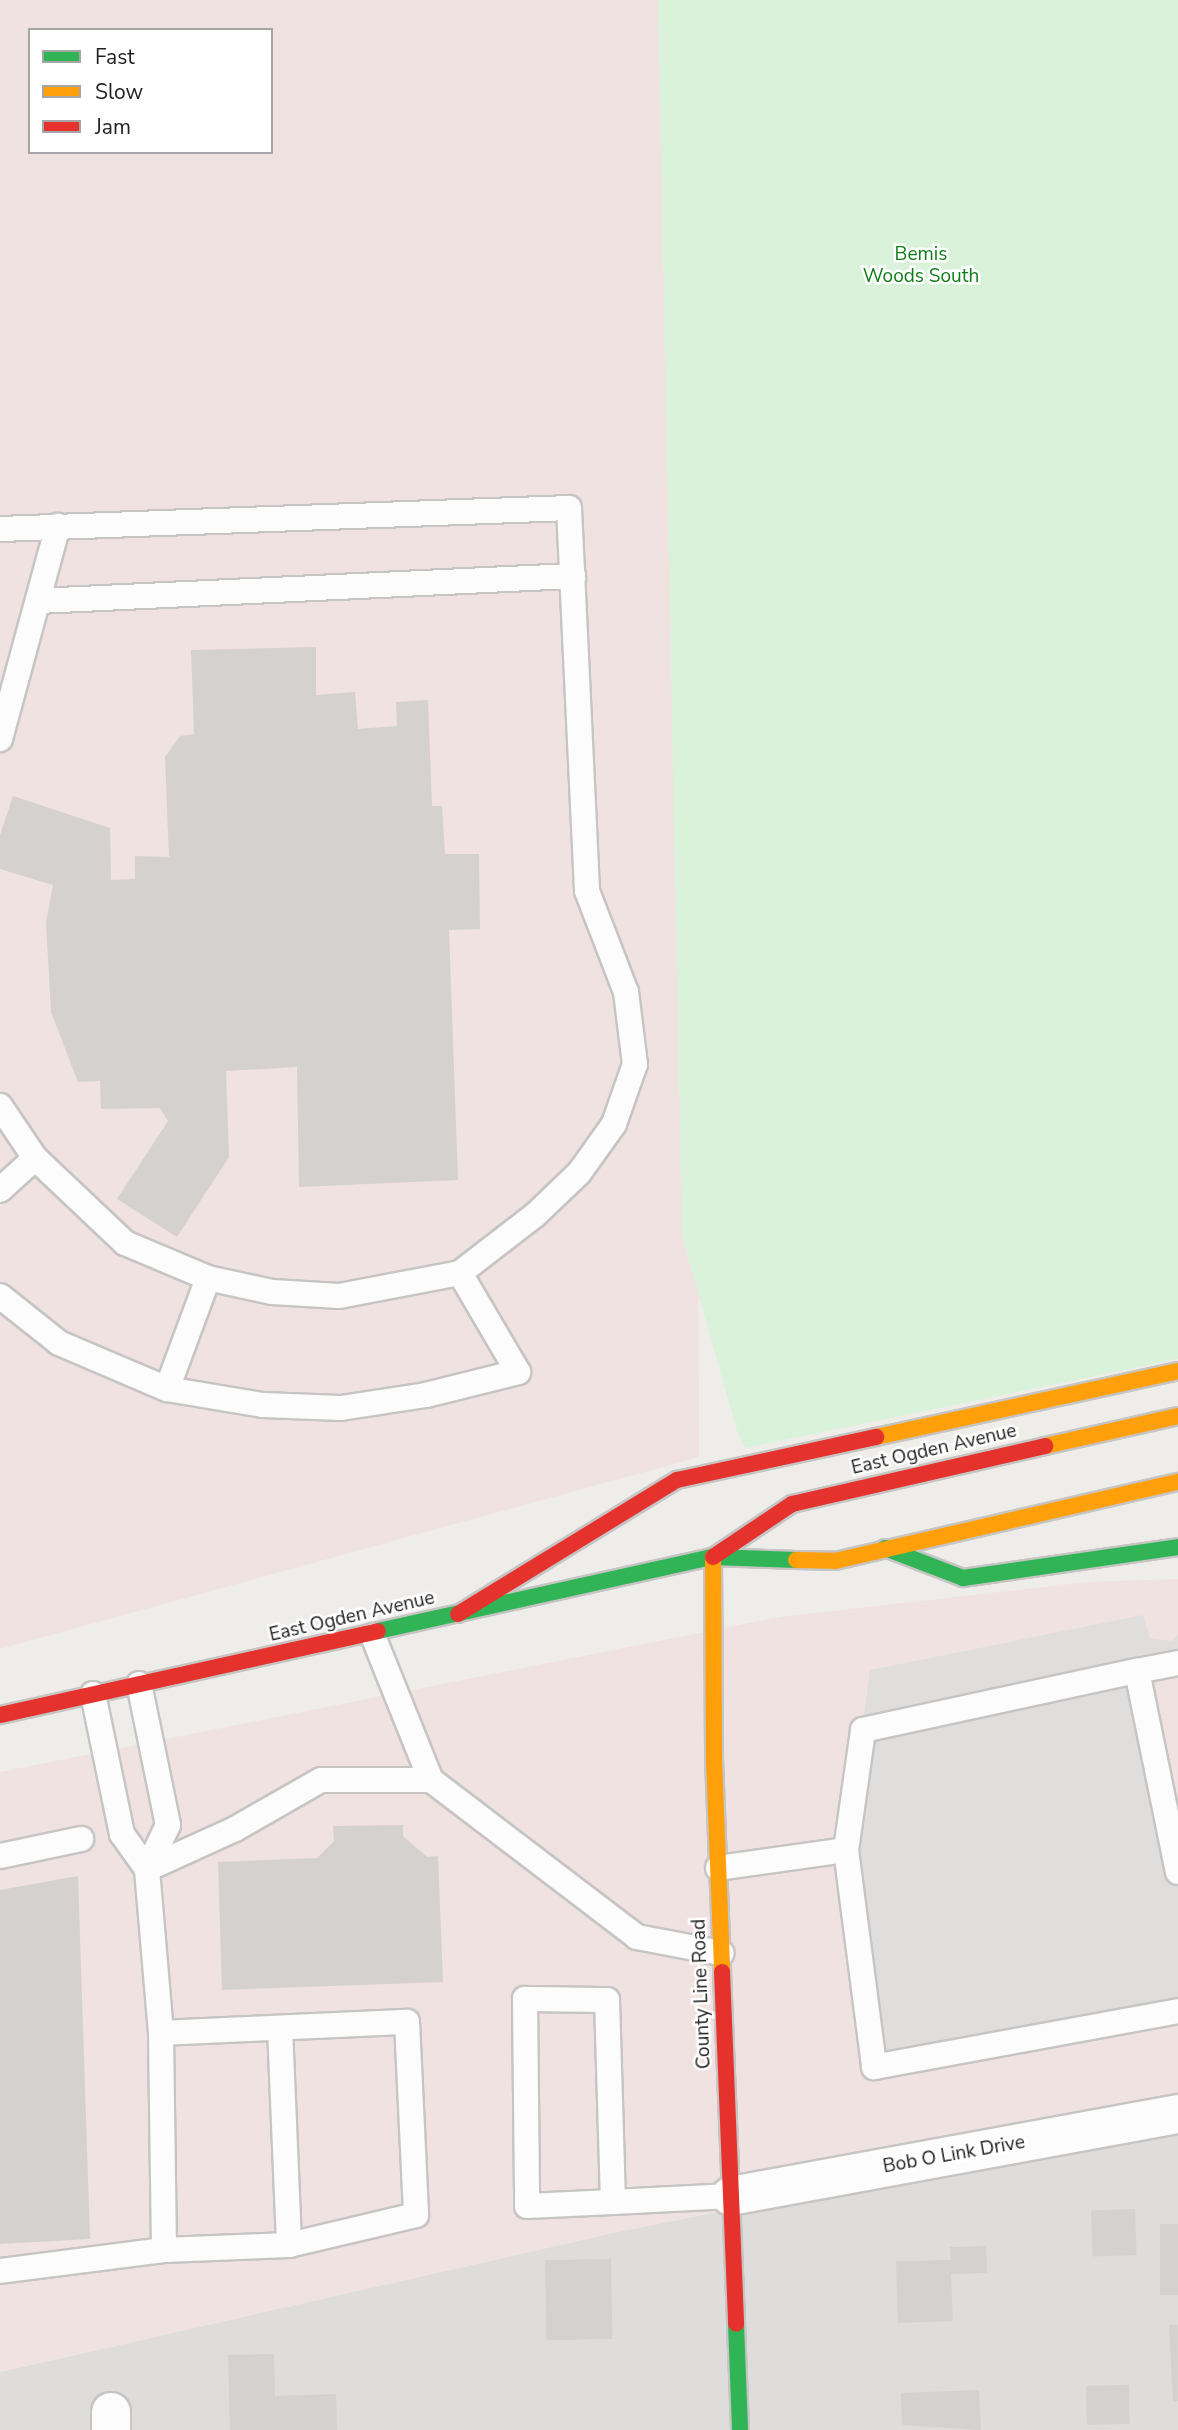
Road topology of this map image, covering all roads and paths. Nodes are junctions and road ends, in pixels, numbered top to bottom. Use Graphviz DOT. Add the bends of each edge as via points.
graph roads {
  1 [pos="58,526"];
  2 [pos="0,529"];
  3 [pos="573,576"];
  4 [pos="38,601"];
  5 [pos="0,739"];
  6 [pos="0,1106"];
  7 [pos="35,1158"];
  8 [pos="0,1190"];
  9 [pos="460,1273"];
  10 [pos="208,1278"];
  11 [pos="0,1296"];
  12 [pos="1178,1371"];
  13 [pos="167,1389"];
  14 [pos="1178,1416"];
  15 [pos="1178,1482"];
  16 [pos="1178,1547"];
  17 [pos="885,1548"];
  18 [pos="713,1557"];
  19 [pos="458,1614"];
  20 [pos="373,1636"];
  21 [pos="1178,1663"];
  22 [pos="1137,1671"];
  23 [pos="139,1684"];
  24 [pos="93,1695"];
  25 [pos="0,1715"];
  26 [pos="431,1780"];
  27 [pos="81,1839"];
  28 [pos="846,1850"];
  29 [pos="0,1856"];
  30 [pos="718,1868"];
  31 [pos="147,1869"];
  32 [pos="1178,1872"];
  33 [pos="721,1952"];
  34 [pos="1178,2011"];
  35 [pos="280,2028"];
  36 [pos="161,2033"];
  37 [pos="1178,2114"];
  38 [pos="731,2196"];
  39 [pos="613,2202"];
  40 [pos="289,2245"];
  41 [pos="164,2250"];
  42 [pos="0,2271"];
  43 [pos="740,2430"];
  1 -- 2 [label="lane"];
  1 -- 3 [label="lane" via="569,508"];
  1 -- 4 [label="lane"];
  3 -- 4 [label="lane"];
  3 -- 9 [label="lane" via="587,891 626,992 635,1064 614,1124 579,1173"];
  4 -- 5 [label="lane"];
  6 -- 7 [label="lane"];
  7 -- 8 [label="lane"];
  7 -- 10 [label="lane" via="125,1243"];
  9 -- 10 [label="lane" via="339,1296 272,1292"];
  9 -- 13 [label="lane" via="518,1372 426,1395 341,1408 263,1405"];
  10 -- 13 [label="lane"];
  11 -- 13 [label="lane" via="59,1343"];
  12 -- 19 [label="main road" via="677,1480"];
  14 -- 18 [label="main road, East Ogden Avenue" via="792,1503"];
  15 -- 17 [label="main road, East Ogden Avenue"];
  16 -- 17 [label="main road" via="963,1578"];
  17 -- 18 [label="main road, East Ogden Avenue" via="835,1561"];
  18 -- 19 [label="main road, East Ogden Avenue"];
  18 -- 30 [label="main road, County Line Road"];
  19 -- 20 [label="main road, East Ogden Avenue"];
  20 -- 23 [label="main road, East Ogden Avenue"];
  20 -- 26 [label="lane"];
  21 -- 22 [label="lane"];
  22 -- 28 [label="lane" via="863,1730"];
  22 -- 32 [label="lane"];
  23 -- 24 [label="main road, East Ogden Avenue"];
  23 -- 31 [label="lane" via="168,1825"];
  24 -- 25 [label="main road, East Ogden Avenue"];
  24 -- 31 [label="lane" via="122,1834"];
  26 -- 31 [label="lane" via="321,1780 234,1829"];
  26 -- 33 [label="lane" via="637,1937"];
  27 -- 29 [label="lane"];
  28 -- 30 [label="lane"];
  28 -- 34 [label="lane" via="874,2067"];
  30 -- 33 [label="main road, County Line Road"];
  31 -- 36 [label="lane"];
  33 -- 38 [label="main road, County Line Road"];
  35 -- 36 [label="lane"];
  35 -- 40 [label="lane"];
  35 -- 40 [label="lane" via="407,2022 416,2215"];
  36 -- 41 [label="lane"];
  37 -- 38 [label="street, Bob O Link Drive"];
  38 -- 39 [label="lane"];
  38 -- 43 [label="main road, County Line Road"];
  39 -- 39 [label="lane" via="527,2206 526,1999 607,2000"];
  40 -- 41 [label="lane"];
  41 -- 42 [label="lane"];
}
